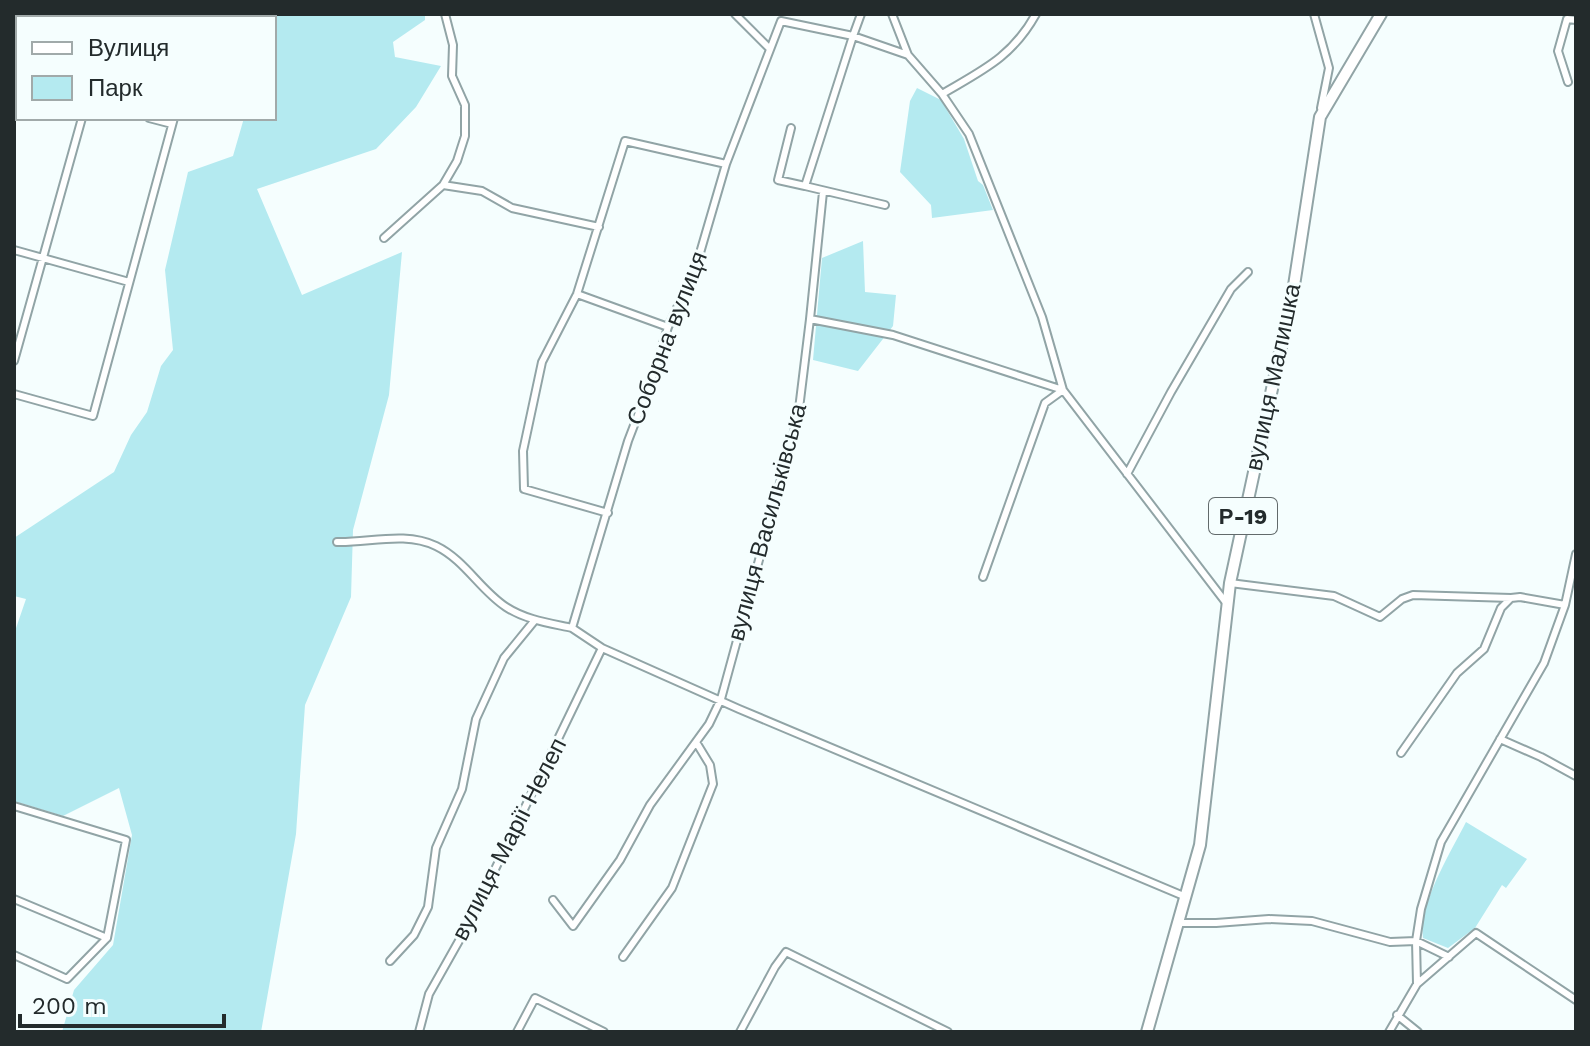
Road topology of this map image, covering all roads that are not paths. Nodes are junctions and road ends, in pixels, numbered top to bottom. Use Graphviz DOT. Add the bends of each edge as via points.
graph roads {
  1 [pos="445,14"];
  2 [pos="735,14"];
  3 [pos="861,14"];
  4 [pos="892,14"];
  5 [pos="1036,14"];
  6 [pos="1314,14"];
  7 [pos="1381,14"];
  8 [pos="783,17"];
  9 [pos="1576,20"];
  10 [pos="853,36"];
  11 [pos="769,48"];
  12 [pos="908,55"];
  13 [pos="1568,82"];
  14 [pos="942,94"];
  15 [pos="1320,117"];
  16 [pos="81,120"];
  17 [pos="173,121"];
  18 [pos="791,128"];
  19 [pos="726,164"];
  20 [pos="443,185"];
  21 [pos="805,186"];
  22 [pos="823,192"];
  23 [pos="885,205"];
  24 [pos="599,227"];
  25 [pos="384,238"];
  26 [pos="14,250"];
  27 [pos="43,258"];
  28 [pos="1248,272"];
  29 [pos="129,282"];
  30 [pos="577,294"];
  31 [pos="810,319"];
  32 [pos="668,327"];
  33 [pos="14,361"];
  34 [pos="1063,390"];
  35 [pos="14,394"];
  36 [pos="1127,474"];
  37 [pos="608,513"];
  38 [pos="337,542"];
  39 [pos="1576,554"];
  40 [pos="983,577"];
  41 [pos="1230,583"];
  42 [pos="1511,598"];
  43 [pos="1227,604"];
  44 [pos="1565,605"];
  45 [pos="535,620"];
  46 [pos="572,628"];
  47 [pos="602,648"];
  48 [pos="721,699"];
  49 [pos="1500,739"];
  50 [pos="696,742"];
  51 [pos="1401,753"];
  52 [pos="1576,776"];
  53 [pos="14,806"];
  54 [pos="1186,897"];
  55 [pos="14,899"];
  56 [pos="553,900"];
  57 [pos="1179,923"];
  58 [pos="107,938"];
  59 [pos="1416,941"];
  60 [pos="14,955"];
  61 [pos="623,957"];
  62 [pos="1449,957"];
  63 [pos="390,961"];
  64 [pos="1417,984"];
  65 [pos="1576,1000"];
  66 [pos="1397,1015"];
  67 [pos="419,1032"];
  68 [pos="517,1032"];
  69 [pos="604,1032"];
  70 [pos="740,1032"];
  71 [pos="948,1032"];
  72 [pos="1147,1032"];
  73 [pos="1389,1032"];
  74 [pos="1418,1032"];
  1 -- 20 [label="street" via="453,45 452,76 465,105 465,136"];
  2 -- 11 [label="street"];
  3 -- 10 [label="street"];
  4 -- 12 [label="street"];
  5 -- 14 [label="street" via="1024,36 1000,59"];
  6 -- 15 [label="street" via="1329,68"];
  7 -- 15 [label="main road, вулиця Малишка / Р-19"];
  8 -- 10 [label="street, Соборна вулиця"];
  8 -- 11 [label="street, Соборна вулиця"];
  9 -- 13 [label="street" via="1567,19 1558,51"];
  10 -- 12 [label="street, Соборна вулиця"];
  10 -- 21 [label="street"];
  11 -- 19 [label="street, Соборна вулиця"];
  12 -- 14 [label="street"];
  14 -- 34 [label="street" via="969,134 1042,317"];
  15 -- 41 [label="main road, вулиця Малишка / Р-19" via="1293,292"];
  16 -- 27 [label="street"];
  17 -- 29 [label="street"];
  18 -- 21 [label="street" via="778,180"];
  19 -- 24 [label="street" via="625,141"];
  19 -- 32 [label="street, Соборна вулиця" via="695,270"];
  20 -- 24 [label="street" via="482,191 512,208"];
  20 -- 25 [label="street"];
  21 -- 22 [label="street"];
  22 -- 23 [label="street"];
  22 -- 31 [label="street, вулиця Васильківська"];
  24 -- 30 [label="street"];
  26 -- 27 [label="street"];
  27 -- 29 [label="street"];
  27 -- 33 [label="street"];
  28 -- 36 [label="street" via="1231,289"];
  29 -- 35 [label="street" via="93,416"];
  30 -- 32 [label="street"];
  30 -- 37 [label="street" via="542,362 523,451 524,489"];
  31 -- 34 [label="street" via="893,335"];
  31 -- 48 [label="street, вулиця Васильківська" via="798,417"];
  32 -- 37 [label="street, Соборна вулиця"];
  34 -- 36 [label="street"];
  34 -- 40 [label="street" via="1045,403"];
  36 -- 43 [label="street"];
  37 -- 46 [label="street, Соборна вулиця"];
  38 -- 45 [label="street" via="414,539 436,546 507,608"];
  39 -- 44 [label="street"];
  41 -- 42 [label="street" via="1334,596 1380,617 1413,595"];
  41 -- 43 [label="main road, вулиця Малишка / Р-19"];
  42 -- 44 [label="street"];
  42 -- 51 [label="street" via="1501,608 1484,649 1457,673"];
  43 -- 54 [label="main road, вулиця Малишка / Р-19" via="1200,845"];
  44 -- 49 [label="street" via="1544,663"];
  45 -- 46 [label="street"];
  45 -- 63 [label="street, вулиця Марії Нелеп" via="504,658 476,719 462,789 436,848 428,907 414,935"];
  46 -- 47 [label="street"];
  47 -- 48 [label="street"];
  47 -- 67 [label="street, вулиця Марії Нелеп" via="469,923 429,994"];
  48 -- 50 [label="street, вулиця Васильківська"];
  48 -- 54 [label="street"];
  49 -- 52 [label="street"];
  49 -- 59 [label="street" via="1441,842"];
  50 -- 56 [label="street, вулиця Васильківська" via="573,926"];
  50 -- 61 [label="street" via="710,765 713,784 672,888"];
  53 -- 58 [label="street" via="126,840"];
  54 -- 57 [label="main road, вулиця Малишка / Р-19"];
  55 -- 58 [label="street"];
  57 -- 59 [label="street" via="1312,921 1390,942"];
  57 -- 72 [label="main road, вулиця Малишка / Р-19"];
  58 -- 60 [label="street" via="67,979"];
  59 -- 62 [label="street"];
  59 -- 64 [label="street"];
  62 -- 64 [label="street"];
  62 -- 65 [label="street" via="1476,933"];
  64 -- 66 [label="street"];
  66 -- 73 [label="street"];
  66 -- 74 [label="street"];
  68 -- 69 [label="street" via="535,998"];
  70 -- 71 [label="street" via="786,952"];
}
